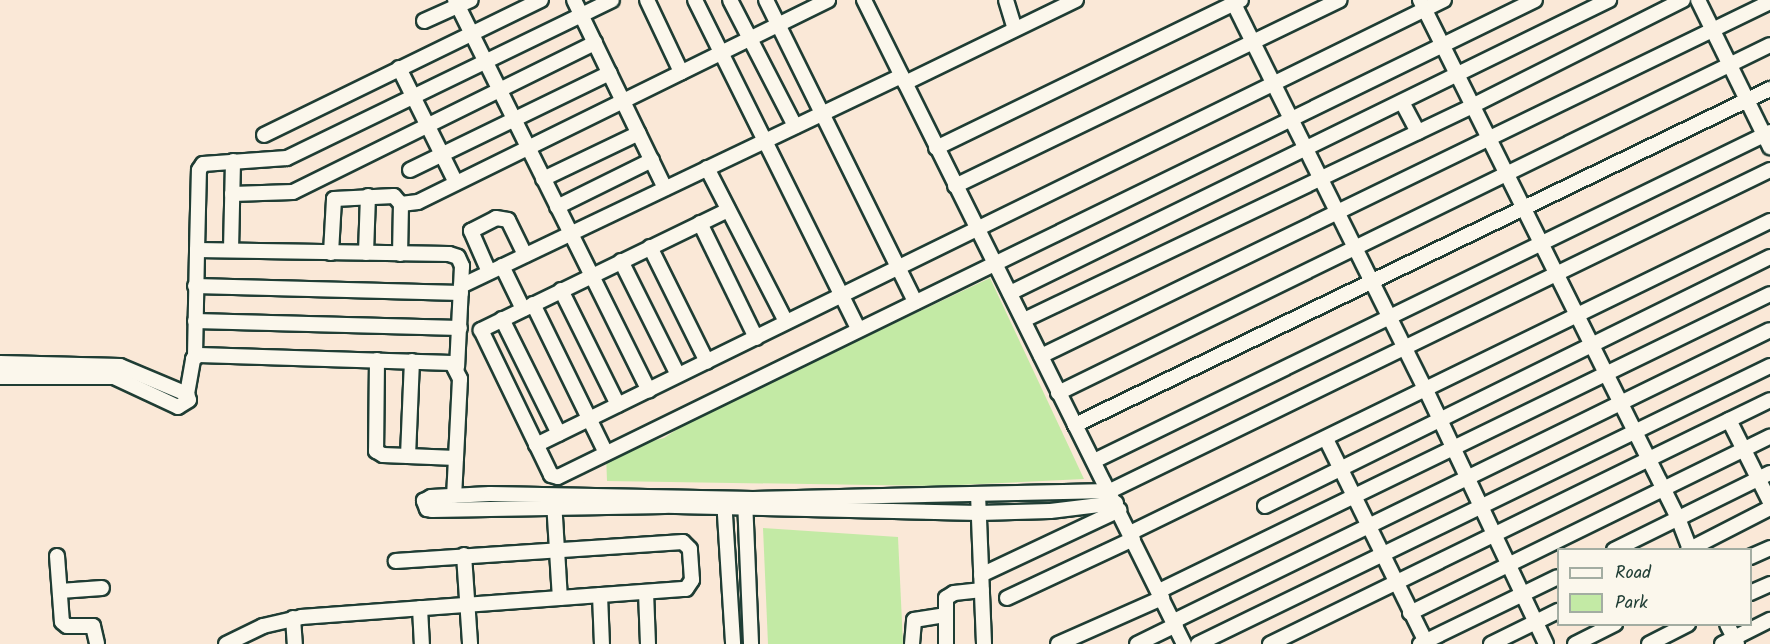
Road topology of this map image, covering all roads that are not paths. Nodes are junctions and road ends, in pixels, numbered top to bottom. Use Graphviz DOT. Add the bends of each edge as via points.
graph roads {
  1 [pos="541,0"];
  2 [pos="574,0"];
  3 [pos="612,0"];
  4 [pos="647,0"];
  5 [pos="695,0"];
  6 [pos="730,0"];
  7 [pos="766,0"];
  8 [pos="828,0"];
  9 [pos="864,0"];
  10 [pos="1006,0"];
  11 [pos="1076,0"];
  12 [pos="1338,0"];
  13 [pos="1444,0"];
  14 [pos="1535,0"];
  15 [pos="1609,0"];
  16 [pos="1683,0"];
  17 [pos="1698,0"];
  18 [pos="1236,1"];
  19 [pos="461,2"];
  20 [pos="1770,2"];
  21 [pos="1422,5"];
  22 [pos="582,16"];
  23 [pos="424,21"];
  24 [pos="777,25"];
  25 [pos="1015,29"];
  26 [pos="1714,29"];
  27 [pos="471,33"];
  28 [pos="749,38"];
  29 [pos="1253,42"];
  30 [pos="595,43"];
  31 [pos="1770,45"];
  32 [pos="1443,47"];
  33 [pos="722,52"];
  34 [pos="485,62"];
  35 [pos="1730,65"];
  36 [pos="399,68"];
  37 [pos="681,72"];
  38 [pos="610,73"];
  39 [pos="1457,76"];
  40 [pos="903,80"];
  41 [pos="1273,84"];
  42 [pos="1770,89"];
  43 [pos="500,91"];
  44 [pos="414,97"];
  45 [pos="623,101"];
  46 [pos="1747,101"];
  47 [pos="1402,102"];
  48 [pos="1472,106"];
  49 [pos="820,114"];
  50 [pos="513,118"];
  51 [pos="1290,119"];
  52 [pos="428,126"];
  53 [pos="795,126"];
  54 [pos="1418,132"];
  55 [pos="639,133"];
  56 [pos="264,135"];
  57 [pos="1768,138"];
  58 [pos="1489,139"];
  59 [pos="765,141"];
  60 [pos="528,148"];
  61 [pos="936,148"];
  62 [pos="1305,150"];
  63 [pos="441,153"];
  64 [pos="652,160"];
  65 [pos="233,162"];
  66 [pos="707,168"];
  67 [pos="410,170"];
  68 [pos="1770,170"];
  69 [pos="1508,175"];
  70 [pos="543,179"];
  71 [pos="1319,179"];
  72 [pos="456,183"];
  73 [pos="956,186"];
  74 [pos="665,188"];
  75 [pos="232,194"];
  76 [pos="368,196"];
  77 [pos="401,204"];
  78 [pos="557,207"];
  79 [pos="728,210"];
  80 [pos="1526,210"];
  81 [pos="1336,214"];
  82 [pos="1770,221"];
  83 [pos="700,223"];
  84 [pos="976,228"];
  85 [pos="570,234"];
  86 [pos="1541,245"];
  87 [pos="650,248"];
  88 [pos="1353,248"];
  89 [pos="197,250"];
  90 [pos="231,250"];
  91 [pos="331,253"];
  92 [pos="366,254"];
  93 [pos="400,254"];
  94 [pos="525,255"];
  95 [pos="1770,257"];
  96 [pos="621,261"];
  97 [pos="994,264"];
  98 [pos="502,266"];
  99 [pos="897,266"];
  100 [pos="489,272"];
  101 [pos="1555,274"];
  102 [pos="591,276"];
  103 [pos="1371,283"];
  104 [pos="195,286"];
  105 [pos="461,289"];
  106 [pos="561,290"];
  107 [pos="840,292"];
  108 [pos="1010,293"];
  109 [pos="1770,294"];
  110 [pos="915,302"];
  111 [pos="528,306"];
  112 [pos="1576,315"];
  113 [pos="1390,318"];
  114 [pos="502,319"];
  115 [pos="1024,320"];
  116 [pos="195,321"];
  117 [pos="786,322"];
  118 [pos="460,328"];
  119 [pos="858,328"];
  120 [pos="1770,330"];
  121 [pos="756,338"];
  122 [pos="1592,344"];
  123 [pos="1404,348"];
  124 [pos="195,356"];
  125 [pos="1041,356"];
  126 [pos="377,360"];
  127 [pos="411,361"];
  128 [pos="707,362"];
  129 [pos="0,363"];
  130 [pos="1770,366"];
  131 [pos="457,367"];
  132 [pos="678,375"];
  133 [pos="1606,375"];
  134 [pos="0,377"];
  135 [pos="1425,388"];
  136 [pos="649,390"];
  137 [pos="1058,393"];
  138 [pos="187,394"];
  139 [pos="1770,400"];
  140 [pos="618,405"];
  141 [pos="1620,405"];
  142 [pos="590,419"];
  143 [pos="1730,420"];
  144 [pos="1437,421"];
  145 [pos="1075,425"];
  146 [pos="1634,432"];
  147 [pos="559,434"];
  148 [pos="1770,437"];
  149 [pos="1326,439"];
  150 [pos="536,445"];
  151 [pos="1451,449"];
  152 [pos="1744,450"];
  153 [pos="606,453"];
  154 [pos="408,456"];
  155 [pos="456,458"];
  156 [pos="1648,460"];
  157 [pos="1094,461"];
  158 [pos="1340,469"];
  159 [pos="1764,476"];
  160 [pos="558,477"];
  161 [pos="1466,480"];
  162 [pos="1662,490"];
  163 [pos="978,494"];
  164 [pos="454,496"];
  165 [pos="1354,498"];
  166 [pos="554,501"];
  167 [pos="1115,501"];
  168 [pos="724,502"];
  169 [pos="1770,502"];
  170 [pos="744,503"];
  171 [pos="1265,506"];
  172 [pos="1480,508"];
  173 [pos="1770,508"];
  174 [pos="978,513"];
  175 [pos="1678,518"];
  176 [pos="1368,527"];
  177 [pos="1493,535"];
  178 [pos="1132,536"];
  179 [pos="1616,548"];
  180 [pos="1689,548"];
  181 [pos="1691,548"];
  182 [pos="1770,548"];
  183 [pos="557,549"];
  184 [pos="464,555"];
  185 [pos="57,556"];
  186 [pos="1382,556"];
  187 [pos="1752,556"];
  188 [pos="396,561"];
  189 [pos="1507,564"];
  190 [pos="981,575"];
  191 [pos="1557,577"];
  192 [pos="1395,583"];
  193 [pos="1770,584"];
  194 [pos="102,588"];
  195 [pos="982,590"];
  196 [pos="60,591"];
  197 [pos="646,592"];
  198 [pos="1752,592"];
  199 [pos="1161,594"];
  200 [pos="600,595"];
  201 [pos="1521,595"];
  202 [pos="560,598"];
  203 [pos="1007,598"];
  204 [pos="468,604"];
  205 [pos="420,608"];
  206 [pos="1557,612"];
  207 [pos="1410,613"];
  208 [pos="945,615"];
  209 [pos="293,618"];
  210 [pos="1770,620"];
  211 [pos="1536,622"];
  212 [pos="1175,623"];
  213 [pos="1607,626"];
  214 [pos="1684,626"];
  215 [pos="1727,626"];
  216 [pos="1591,630"];
  217 [pos="256,637"];
  218 [pos="1731,642"];
  219 [pos="1424,643"];
  220 [pos="97,644"];
  221 [pos="226,644"];
  222 [pos="295,644"];
  223 [pos="422,644"];
  224 [pos="470,644"];
  225 [pos="587,644"];
  226 [pos="602,644"];
  227 [pos="648,644"];
  228 [pos="733,644"];
  229 [pos="751,644"];
  230 [pos="912,644"];
  231 [pos="946,644"];
  232 [pos="984,644"];
  233 [pos="1058,644"];
  234 [pos="1137,644"];
  235 [pos="1184,644"];
  236 [pos="1198,644"];
  237 [pos="1270,644"];
  238 [pos="1491,644"];
  239 [pos="1546,644"];
  240 [pos="1575,644"];
  241 [pos="1648,644"];
  1 -- 27 [label="street"];
  2 -- 22 [label="street"];
  3 -- 22 [label="street"];
  4 -- 37 [label="street"];
  5 -- 33 [label="street"];
  6 -- 28 [label="street"];
  7 -- 24 [label="street"];
  8 -- 24 [label="street"];
  9 -- 40 [label="street"];
  10 -- 25 [label="street"];
  11 -- 25 [label="street"];
  12 -- 29 [label="street"];
  13 -- 21 [label="street"];
  14 -- 32 [label="street"];
  15 -- 39 [label="street"];
  16 -- 48 [label="street"];
  17 -- 26 [label="street"];
  18 -- 29 [label="street"];
  18 -- 61 [label="street"];
  19 -- 23 [label="street"];
  19 -- 27 [label="street"];
  20 -- 26 [label="street"];
  21 -- 32 [label="street"];
  21 -- 41 [label="street"];
  22 -- 30 [label="street"];
  22 -- 34 [label="street"];
  24 -- 28 [label="street"];
  24 -- 49 [label="street"];
  25 -- 40 [label="street"];
  26 -- 35 [label="street"];
  26 -- 58 [label="street"];
  27 -- 34 [label="street"];
  27 -- 36 [label="street"];
  28 -- 33 [label="street"];
  28 -- 53 [label="street"];
  29 -- 41 [label="street"];
  29 -- 73 [label="street"];
  30 -- 38 [label="street"];
  30 -- 43 [label="street"];
  31 -- 35 [label="street"];
  32 -- 39 [label="street"];
  32 -- 51 [label="street"];
  33 -- 37 [label="street"];
  33 -- 59 [label="street"];
  34 -- 43 [label="street"];
  34 -- 44 [label="street"];
  35 -- 46 [label="street"];
  35 -- 69 [label="street"];
  36 -- 44 [label="street"];
  36 -- 56 [label="street"];
  37 -- 45 [label="street"];
  38 -- 45 [label="street"];
  38 -- 50 [label="street"];
  39 -- 47 [label="street"];
  39 -- 48 [label="street"];
  40 -- 49 [label="street"];
  40 -- 61 [label="street"];
  41 -- 51 [label="street"];
  41 -- 84 [label="street"];
  42 -- 46 [label="street"];
  43 -- 50 [label="street"];
  43 -- 52 [label="street"];
  44 -- 52 [label="street"];
  44 -- 65 [label="street" via="279,162"];
  45 -- 55 [label="street"];
  45 -- 60 [label="street"];
  46 -- 57 [label="street"];
  46 -- 80 [label="street"];
  47 -- 54 [label="street"];
  47 -- 62 [label="street"];
  48 -- 54 [label="street"];
  48 -- 58 [label="street"];
  49 -- 53 [label="street"];
  49 -- 99 [label="street"];
  50 -- 60 [label="street"];
  50 -- 63 [label="street"];
  51 -- 62 [label="street"];
  51 -- 97 [label="street"];
  52 -- 63 [label="street"];
  52 -- 75 [label="street" via="293,192"];
  53 -- 59 [label="street"];
  54 -- 71 [label="street"];
  55 -- 64 [label="street"];
  55 -- 70 [label="street"];
  57 -- 86 [label="street"];
  58 -- 69 [label="street"];
  58 -- 81 [label="street"];
  59 -- 66 [label="street"];
  59 -- 107 [label="street"];
  60 -- 70 [label="street"];
  60 -- 72 [label="street"];
  61 -- 73 [label="street"];
  62 -- 71 [label="street"];
  62 -- 108 [label="street"];
  63 -- 67 [label="street"];
  63 -- 72 [label="street"];
  64 -- 74 [label="street"];
  64 -- 78 [label="street"];
  65 -- 75 [label="street"];
  65 -- 89 [label="street" via="200,166"];
  66 -- 74 [label="street"];
  66 -- 79 [label="street"];
  68 -- 101 [label="street"];
  69 -- 80 [label="street"];
  69 -- 88 [label="street"];
  70 -- 78 [label="street"];
  71 -- 81 [label="street"];
  71 -- 115 [label="street"];
  72 -- 77 [label="street" via="418,202"];
  73 -- 84 [label="street"];
  74 -- 85 [label="street"];
  75 -- 90 [label="street"];
  76 -- 77 [label="street" via="394,196"];
  76 -- 91 [label="street" via="334,199"];
  76 -- 92 [label="street"];
  77 -- 93 [label="street"];
  78 -- 85 [label="street"];
  79 -- 83 [label="street"];
  79 -- 117 [label="street"];
  80 -- 86 [label="street"];
  80 -- 103 [label="street"];
  81 -- 88 [label="street"];
  81 -- 125 [label="street"];
  82 -- 112 [label="street"];
  83 -- 87 [label="street"];
  83 -- 121 [label="street"];
  84 -- 97 [label="street"];
  84 -- 99 [label="street"];
  85 -- 94 [label="street"];
  85 -- 102 [label="street"];
  86 -- 101 [label="street"];
  86 -- 113 [label="street"];
  87 -- 96 [label="street"];
  87 -- 128 [label="street"];
  88 -- 103 [label="street"];
  88 -- 137 [label="street"];
  89 -- 90 [label="street"];
  89 -- 104 [label="street"];
  90 -- 91 [label="street"];
  91 -- 92 [label="street"];
  92 -- 93 [label="street"];
  93 -- 105 [label="street" via="458,256"];
  94 -- 98 [label="street"];
  94 -- 100 [label="street" via="508,220 496,218 471,231"];
  95 -- 122 [label="street"];
  96 -- 102 [label="street"];
  96 -- 132 [label="street"];
  97 -- 108 [label="street"];
  97 -- 110 [label="street"];
  98 -- 100 [label="street"];
  98 -- 111 [label="street"];
  99 -- 107 [label="street"];
  99 -- 110 [label="street"];
  100 -- 105 [label="street"];
  101 -- 112 [label="street"];
  101 -- 123 [label="street"];
  102 -- 106 [label="street"];
  102 -- 136 [label="street"];
  103 -- 113 [label="street"];
  103 -- 145 [label="street"];
  104 -- 105 [label="street"];
  104 -- 116 [label="street"];
  105 -- 118 [label="street"];
  106 -- 111 [label="street"];
  106 -- 140 [label="street"];
  107 -- 117 [label="street"];
  107 -- 119 [label="street"];
  108 -- 115 [label="street"];
  109 -- 133 [label="street"];
  110 -- 119 [label="street"];
  111 -- 114 [label="street"];
  111 -- 142 [label="street"];
  112 -- 122 [label="street"];
  112 -- 135 [label="street"];
  113 -- 123 [label="street"];
  113 -- 157 [label="street"];
  114 -- 147 [label="street"];
  114 -- 150 [label="street" via="484,328 481,334"];
  115 -- 125 [label="street"];
  116 -- 118 [label="street"];
  116 -- 124 [label="street"];
  117 -- 121 [label="street"];
  118 -- 131 [label="street"];
  119 -- 153 [label="street"];
  120 -- 141 [label="street"];
  121 -- 128 [label="street"];
  122 -- 133 [label="street"];
  122 -- 144 [label="street"];
  123 -- 135 [label="street"];
  123 -- 167 [label="street"];
  124 -- 126 [label="street"];
  124 -- 138 [label="street"];
  125 -- 137 [label="street"];
  126 -- 127 [label="street"];
  126 -- 154 [label="street" via="375,448 382,455"];
  127 -- 131 [label="street" via="448,362"];
  127 -- 154 [label="street"];
  128 -- 132 [label="street"];
  129 -- 138 [label="street" via="120,366"];
  130 -- 146 [label="street"];
  131 -- 155 [label="street"];
  132 -- 136 [label="street"];
  133 -- 141 [label="street"];
  133 -- 151 [label="street"];
  134 -- 138 [label="street" via="114,377 181,408 189,400"];
  135 -- 144 [label="street"];
  135 -- 149 [label="street"];
  136 -- 140 [label="street"];
  137 -- 145 [label="street"];
  139 -- 143 [label="street"];
  140 -- 142 [label="street"];
  141 -- 146 [label="street"];
  141 -- 161 [label="street"];
  142 -- 147 [label="street"];
  142 -- 153 [label="street"];
  143 -- 152 [label="street"];
  143 -- 156 [label="street"];
  144 -- 151 [label="street"];
  144 -- 158 [label="street"];
  145 -- 157 [label="street"];
  146 -- 156 [label="street"];
  146 -- 172 [label="street"];
  147 -- 150 [label="street"];
  148 -- 152 [label="street"];
  149 -- 158 [label="street"];
  149 -- 178 [label="street"];
  150 -- 160 [label="street" via="551,475"];
  151 -- 161 [label="street"];
  151 -- 165 [label="street"];
  152 -- 159 [label="street"];
  152 -- 162 [label="street"];
  153 -- 160 [label="street"];
  154 -- 155 [label="street"];
  155 -- 164 [label="street"];
  156 -- 162 [label="street"];
  156 -- 177 [label="street"];
  157 -- 167 [label="street"];
  158 -- 165 [label="street"];
  158 -- 171 [label="street"];
  159 -- 169 [label="street"];
  159 -- 175 [label="street"];
  160 -- 166 [label="street"];
  161 -- 172 [label="street"];
  161 -- 176 [label="street"];
  162 -- 175 [label="street"];
  162 -- 189 [label="street"];
  163 -- 167 [label="street"];
  163 -- 170 [label="street"];
  163 -- 174 [label="street"];
  164 -- 166 [label="street"];
  164 -- 166 [label="street" via="426,497 424,506 432,510"];
  165 -- 176 [label="street"];
  165 -- 199 [label="street"];
  166 -- 168 [label="street"];
  166 -- 183 [label="street"];
  167 -- 174 [label="street" via="1050,511"];
  167 -- 178 [label="street"];
  167 -- 190 [label="street"];
  168 -- 170 [label="street"];
  168 -- 228 [label="street"];
  170 -- 174 [label="street"];
  170 -- 229 [label="street"];
  172 -- 177 [label="street"];
  172 -- 186 [label="street"];
  173 -- 181 [label="street"];
  174 -- 190 [label="street"];
  175 -- 179 [label="street"];
  175 -- 180 [label="street"];
  176 -- 186 [label="street"];
  176 -- 212 [label="street"];
  177 -- 189 [label="street"];
  177 -- 192 [label="street"];
  178 -- 199 [label="street"];
  178 -- 203 [label="street"];
  182 -- 187 [label="street"];
  183 -- 184 [label="street"];
  183 -- 197 [label="street" via="686,542 691,585 686,589"];
  183 -- 202 [label="street"];
  184 -- 188 [label="street"];
  184 -- 204 [label="street"];
  185 -- 196 [label="street"];
  186 -- 192 [label="street"];
  186 -- 236 [label="street"];
  189 -- 201 [label="street"];
  189 -- 207 [label="street"];
  190 -- 195 [label="street"];
  191 -- 201 [label="street"];
  192 -- 207 [label="street"];
  192 -- 237 [label="street"];
  193 -- 198 [label="street"];
  194 -- 196 [label="street"];
  195 -- 208 [label="street" via="949,595"];
  195 -- 232 [label="street"];
  196 -- 220 [label="street" via="62,622 67,626 93,626"];
  197 -- 200 [label="street"];
  197 -- 227 [label="street"];
  199 -- 212 [label="street"];
  199 -- 233 [label="street"];
  200 -- 202 [label="street"];
  200 -- 226 [label="street"];
  201 -- 211 [label="street"];
  201 -- 219 [label="street"];
  202 -- 204 [label="street"];
  204 -- 205 [label="street"];
  204 -- 224 [label="street"];
  205 -- 209 [label="street"];
  205 -- 223 [label="street"];
  206 -- 211 [label="street"];
  207 -- 219 [label="street"];
  208 -- 230 [label="street" via="914,620"];
  208 -- 231 [label="street"];
  209 -- 217 [label="street"];
  209 -- 222 [label="street"];
  210 -- 218 [label="street"];
  211 -- 238 [label="street"];
  211 -- 239 [label="street"];
  212 -- 234 [label="street"];
  212 -- 235 [label="street"];
  213 -- 216 [label="street"];
  214 -- 241 [label="street"];
  215 -- 218 [label="street"];
  216 -- 240 [label="street"];
  217 -- 221 [label="street"];
  225 -- 226 [label="street"];
}
